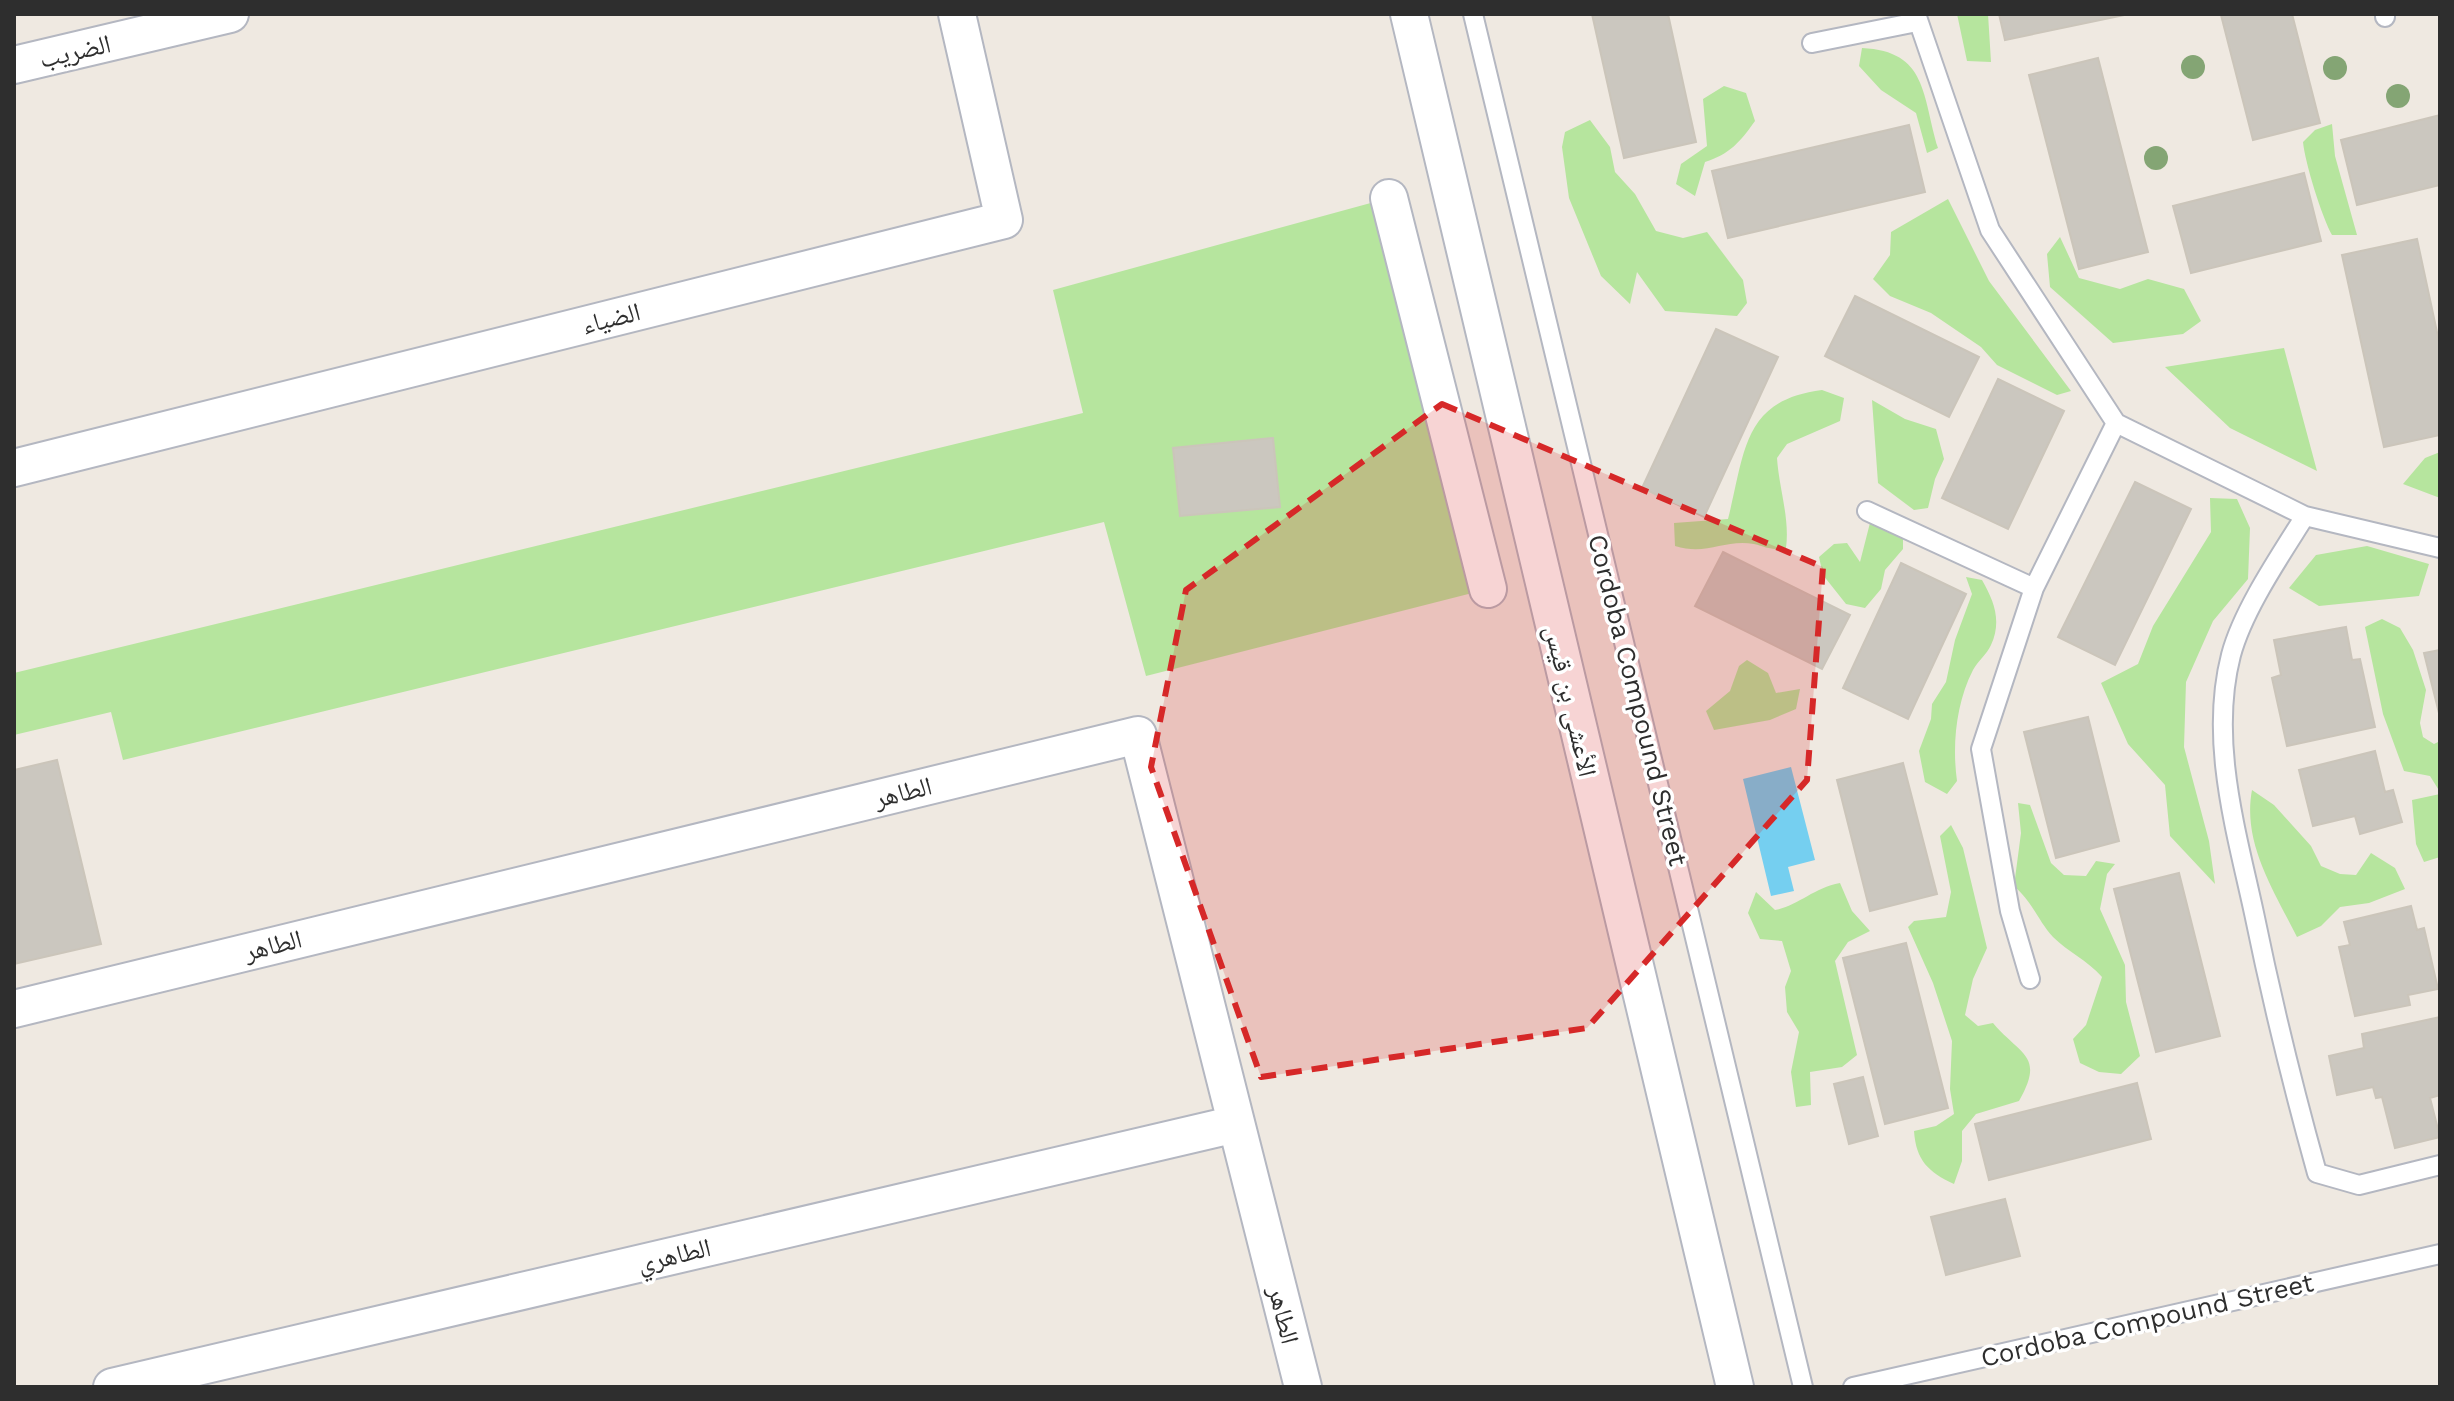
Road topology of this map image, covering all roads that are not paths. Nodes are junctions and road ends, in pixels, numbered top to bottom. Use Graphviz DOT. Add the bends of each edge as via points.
graph roads {
  1 [pos="230,14"];
  2 [pos="957,14"];
  3 [pos="1409,14"];
  4 [pos="1473,14"];
  5 [pos="1916,18"];
  6 [pos="1812,43"];
  7 [pos="14,65"];
  8 [pos="1389,198"];
  9 [pos="2116,423"];
  10 [pos="14,468"];
  11 [pos="1867,511"];
  12 [pos="2305,516"];
  13 [pos="2440,548"];
  14 [pos="2034,588"];
  15 [pos="1488,589"];
  16 [pos="2030,979"];
  17 [pos="14,1009"];
  18 [pos="1236,1124"];
  19 [pos="2440,1165"];
  20 [pos="2440,1254"];
  21 [pos="112,1387"];
  22 [pos="1303,1387"];
  23 [pos="1735,1387"];
  24 [pos="1803,1387"];
  25 [pos="1853,1387"];
  1 -- 7 [label="street, الضريب"];
  2 -- 10 [label="street, الضياء" via="1004,220"];
  3 -- 23 [label="street, الأعشى بن قيس"];
  4 -- 24 [label="lane, Cordoba Compound Street"];
  5 -- 6 [label="lane"];
  5 -- 9 [label="lane" via="1990,230"];
  8 -- 15 [label="street"];
  9 -- 12 [label="lane"];
  9 -- 14 [label="lane"];
  11 -- 14 [label="lane"];
  12 -- 13 [label="lane"];
  12 -- 19 [label="lane" via="2266,579 2231,655 2221,739 2236,833 2282,1044 2317,1173 2359,1185"];
  14 -- 16 [label="lane" via="1981,749 2010,911"];
  17 -- 18 [label="street, الطاهر" via="1138,735"];
  18 -- 21 [label="street, الطاهري"];
  18 -- 22 [label="street, الطاهر"];
  20 -- 25 [label="lane, Cordoba Compound Street"];
}
